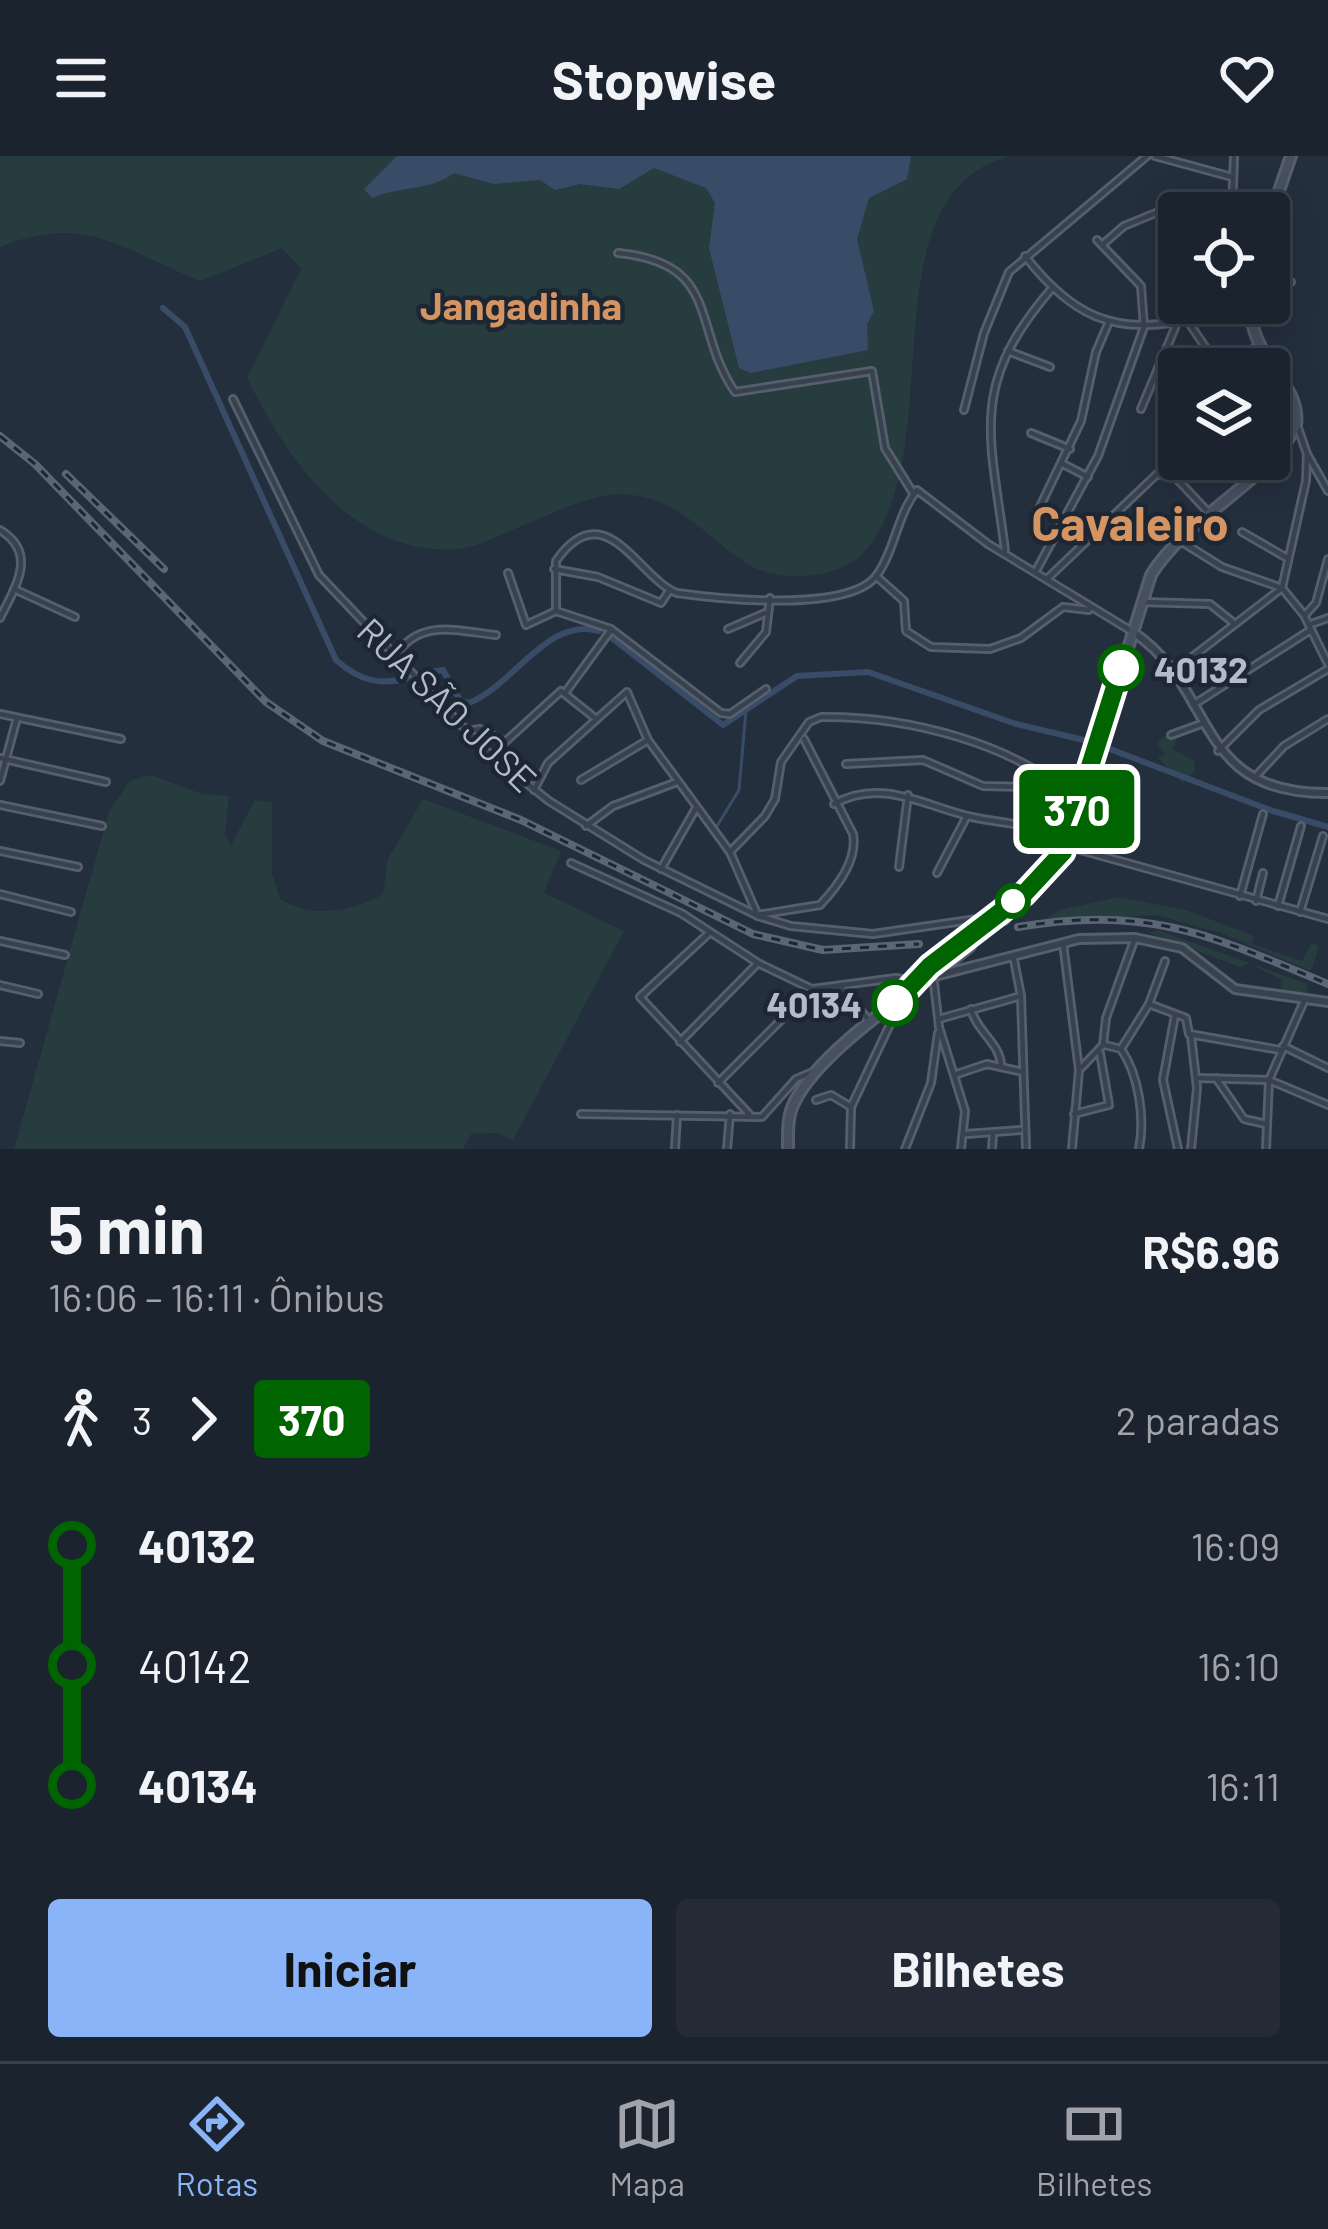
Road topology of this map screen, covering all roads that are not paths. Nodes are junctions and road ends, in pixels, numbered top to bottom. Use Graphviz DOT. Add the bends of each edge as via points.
graph roads {
  1 [pos="1151,156"];
  2 [pos="1234,156"];
  3 [pos="1291,156"];
  4 [pos="1232,177"];
  5 [pos="1232,192"];
  6 [pos="1279,192"];
  7 [pos="1158,212"];
  8 [pos="617,253"];
  9 [pos="1025,256"];
  10 [pos="1053,287"];
  11 [pos="1108,324"];
  12 [pos="1168,324"];
  13 [pos="1176,324"];
  14 [pos="1188,324"];
  15 [pos="1253,324"];
  16 [pos="1144,327"];
  17 [pos="1256,347"];
  18 [pos="1209,348"];
  19 [pos="1009,351"];
  20 [pos="1050,367"];
  21 [pos="233,399"];
  22 [pos="1141,409"];
  23 [pos="964,410"];
  24 [pos="1296,425"];
  25 [pos="1031,433"];
  26 [pos="1290,437"];
  27 [pos="1070,448"];
  28 [pos="1307,454"];
  29 [pos="1063,464"];
  30 [pos="1088,477"];
  31 [pos="1242,480"];
  32 [pos="1328,491"];
  33 [pos="915,492"];
  34 [pos="1207,511"];
  35 [pos="1035,517"];
  36 [pos="0,530"];
  37 [pos="1243,532"];
  38 [pos="1178,538"];
  39 [pos="1006,554"];
  40 [pos="1287,558"];
  41 [pos="1328,559"];
  42 [pos="554,569"];
  43 [pos="1037,569"];
  44 [pos="508,573"];
  45 [pos="876,577"];
  46 [pos="1048,578"];
  47 [pos="1325,581"];
  48 [pos="1282,588"];
  49 [pos="14,589"];
  50 [pos="669,591"];
  51 [pos="770,598"];
  52 [pos="1142,602"];
  53 [pos="556,611"];
  54 [pos="1097,612"];
  55 [pos="765,613"];
  56 [pos="1304,615"];
  57 [pos="75,616"];
  58 [pos="0,618"];
  59 [pos="1328,618"];
  60 [pos="1236,625"];
  61 [pos="1310,627"];
  62 [pos="611,629"];
  63 [pos="728,629"];
  64 [pos="1133,632"];
  65 [pos="496,635"];
  66 [pos="395,656"];
  67 [pos="740,662"];
  68 [pos="1328,667"];
  69 [pos="1174,671"];
  70 [pos="766,689"];
  71 [pos="566,693"];
  72 [pos="1192,705"];
  73 [pos="0,714"];
  74 [pos="16,718"];
  75 [pos="595,718"];
  76 [pos="1328,718"];
  77 [pos="1202,724"];
  78 [pos="466,731"];
  79 [pos="804,731"];
  80 [pos="1171,735"];
  81 [pos="121,739"];
  82 [pos="648,740"];
  83 [pos="1218,751"];
  84 [pos="0,758"];
  85 [pos="9,760"];
  86 [pos="846,764"];
  87 [pos="1255,777"];
  88 [pos="581,780"];
  89 [pos="0,781"];
  90 [pos="106,782"];
  91 [pos="677,782"];
  92 [pos="534,790"];
  93 [pos="1328,793"];
  94 [pos="909,794"];
  95 [pos="834,804"];
  96 [pos="1078,804"];
  97 [pos="0,805"];
  98 [pos="696,808"];
  99 [pos="1263,814"];
  100 [pos="967,816"];
  101 [pos="102,826"];
  102 [pos="586,826"];
  103 [pos="1301,826"];
  104 [pos="1323,836"];
  105 [pos="1068,843"];
  106 [pos="0,851"];
  107 [pos="730,852"];
  108 [pos="571,863"];
  109 [pos="79,867"];
  110 [pos="898,867"];
  111 [pos="661,868"];
  112 [pos="1263,872"];
  113 [pos="937,873"];
  114 [pos="0,895"];
  115 [pos="1240,896"];
  116 [pos="1256,901"];
  117 [pos="1278,906"];
  118 [pos="1328,908"];
  119 [pos="71,912"];
  120 [pos="1300,912"];
  121 [pos="758,916"];
  122 [pos="1002,917"];
  123 [pos="1327,919"];
  124 [pos="976,930"];
  125 [pos="709,933"];
  126 [pos="1135,938"];
  127 [pos="0,940"];
  128 [pos="1064,943"];
  129 [pos="970,946"];
  130 [pos="952,949"];
  131 [pos="65,955"];
  132 [pos="1013,955"];
  133 [pos="1165,961"];
  134 [pos="758,963"];
  135 [pos="924,977"];
  136 [pos="0,986"];
  137 [pos="840,986"];
  138 [pos="812,989"];
  139 [pos="38,994"];
  140 [pos="905,994"];
  141 [pos="1021,997"];
  142 [pos="1305,999"];
  143 [pos="1328,1002"];
  144 [pos="1149,1004"];
  145 [pos="971,1009"];
  146 [pos="1174,1015"];
  147 [pos="938,1023"];
  148 [pos="872,1024"];
  149 [pos="1191,1034"];
  150 [pos="0,1041"];
  151 [pos="680,1042"];
  152 [pos="20,1043"];
  153 [pos="1101,1049"];
  154 [pos="1121,1049"];
  155 [pos="1282,1049"];
  156 [pos="1002,1067"];
  157 [pos="1328,1068"];
  158 [pos="1079,1070"];
  159 [pos="817,1071"];
  160 [pos="1023,1072"];
  161 [pos="954,1075"];
  162 [pos="1197,1078"];
  163 [pos="1216,1078"];
  164 [pos="1269,1080"];
  165 [pos="718,1083"];
  166 [pos="816,1100"];
  167 [pos="1328,1105"];
  168 [pos="851,1107"];
  169 [pos="581,1114"];
  170 [pos="730,1114"];
  171 [pos="749,1114"];
  172 [pos="1074,1114"];
  173 [pos="677,1115"];
  174 [pos="1267,1125"];
  175 [pos="1023,1130"];
  176 [pos="966,1133"];
  177 [pos="993,1134"];
  178 [pos="675,1149"];
  179 [pos="727,1149"];
  180 [pos="788,1149"];
  181 [pos="850,1149"];
  182 [pos="904,1149"];
  183 [pos="961,1149"];
  184 [pos="992,1149"];
  185 [pos="1026,1149"];
  186 [pos="1072,1149"];
  187 [pos="1139,1149"];
  188 [pos="1178,1149"];
  189 [pos="1192,1149"];
  190 [pos="1266,1149"];
  1 -- 4 [label="street"];
  1 -- 9 [label="street"];
  2 -- 4 [label="street"];
  3 -- 6 [label="main road"];
  4 -- 5 [label="street"];
  7 -- 16 [label="street" via="1100,243 1141,286"];
  8 -- 33 [label="street" via="656,259 684,276 735,392 872,371 885,448"];
  9 -- 10 [label="street"];
  9 -- 23 [label="street" via="1001,285"];
  10 -- 11 [label="street"];
  10 -- 19 [label="street"];
  11 -- 16 [label="street"];
  11 -- 27 [label="street"];
  12 -- 16 [label="street"];
  13 -- 22 [label="street"];
  14 -- 18 [label="street"];
  15 -- 17 [label="main road"];
  16 -- 30 [label="street"];
  17 -- 24 [label="main road" via="1292,398"];
  19 -- 20 [label="street"];
  19 -- 39 [label="street" via="987,414"];
  21 -- 66 [label="street, RUA SÃO JOSE" via="310,563"];
  24 -- 26 [label="main road"];
  24 -- 28 [label="street"];
  25 -- 27 [label="street"];
  27 -- 29 [label="street"];
  28 -- 32 [label="street"];
  28 -- 40 [label="street"];
  29 -- 30 [label="street"];
  29 -- 35 [label="street"];
  30 -- 43 [label="street"];
  31 -- 34 [label="main road"];
  33 -- 39 [label="street"];
  33 -- 45 [label="street"];
  34 -- 38 [label="main road"];
  34 -- 46 [label="street" via="1177,479 1157,474"];
  36 -- 49 [label="street" via="20,544"];
  37 -- 40 [label="street"];
  38 -- 48 [label="street" via="1222,567"];
  38 -- 52 [label="main road"];
  39 -- 43 [label="street"];
  40 -- 48 [label="street"];
  41 -- 47 [label="street"];
  42 -- 50 [label="street" via="662,604"];
  42 -- 50 [label="street" via="564,550 582,540 614,539"];
  42 -- 53 [label="street"];
  43 -- 46 [label="street"];
  44 -- 53 [label="street" via="526,625"];
  45 -- 51 [label="street" via="839,595"];
  45 -- 54 [label="street" via="904,601 906,631 931,647 1000,647 1063,607"];
  46 -- 54 [label="street"];
  47 -- 56 [label="street"];
  48 -- 56 [label="street"];
  48 -- 60 [label="street"];
  49 -- 57 [label="street"];
  49 -- 58 [label="street"];
  50 -- 51 [label="street"];
  51 -- 55 [label="street"];
  52 -- 60 [label="street" via="1210,604"];
  52 -- 64 [label="main road"];
  53 -- 62 [label="street"];
  54 -- 64 [label="street"];
  55 -- 63 [label="street"];
  55 -- 67 [label="street" via="766,632"];
  56 -- 61 [label="street"];
  59 -- 61 [label="street"];
  60 -- 69 [label="street"];
  61 -- 68 [label="street"];
  61 -- 72 [label="street"];
  62 -- 70 [label="street" via="721,713"];
  62 -- 71 [label="street"];
  64 -- 69 [label="street"];
  64 -- 96 [label="main road"];
  65 -- 66 [label="street" via="426,630"];
  66 -- 78 [label="street, RUA SÃO JOSE"];
  68 -- 83 [label="street" via="1259,710"];
  69 -- 72 [label="street"];
  71 -- 75 [label="street"];
  71 -- 78 [label="street" via="552,695 505,742"];
  72 -- 77 [label="street"];
  73 -- 74 [label="street"];
  74 -- 81 [label="street"];
  74 -- 85 [label="street"];
  75 -- 82 [label="street" via="626,692"];
  75 -- 92 [label="street" via="548,763"];
  76 -- 87 [label="street"];
  77 -- 80 [label="street"];
  77 -- 83 [label="street"];
  78 -- 92 [label="street, RUA SÃO JOSE"];
  79 -- 95 [label="street"];
  79 -- 96 [label="street" via="812,720 836,717 946,736 1040,768"];
  79 -- 107 [label="street" via="781,762 772,806"];
  82 -- 88 [label="street"];
  82 -- 91 [label="street"];
  83 -- 87 [label="street"];
  84 -- 85 [label="street"];
  85 -- 89 [label="street"];
  85 -- 90 [label="street"];
  86 -- 96 [label="street" via="923,760 982,786 1032,787"];
  87 -- 93 [label="street" via="1288,791"];
  91 -- 98 [label="street"];
  91 -- 102 [label="street" via="613,806"];
  92 -- 102 [label="street, RUA SÃO JOSE"];
  94 -- 95 [label="street"];
  94 -- 100 [label="street"];
  94 -- 110 [label="street"];
  95 -- 121 [label="street" via="855,843 840,881 820,905"];
  96 -- 105 [label="main road"];
  97 -- 101 [label="street"];
  98 -- 107 [label="street"];
  98 -- 111 [label="street"];
  99 -- 115 [label="street"];
  100 -- 105 [label="street" via="1033,826"];
  100 -- 113 [label="street"];
  102 -- 111 [label="street, RUA SÃO JOSE"];
  103 -- 117 [label="street"];
  104 -- 120 [label="street"];
  105 -- 115 [label="street"];
  105 -- 122 [label="main road"];
  106 -- 109 [label="street"];
  107 -- 121 [label="street"];
  108 -- 125 [label="street"];
  111 -- 121 [label="street, RUA SÃO JOSE"];
  112 -- 116 [label="street"];
  114 -- 119 [label="street"];
  115 -- 116 [label="street"];
  116 -- 117 [label="street"];
  117 -- 120 [label="street"];
  118 -- 123 [label="street"];
  120 -- 123 [label="street"];
  121 -- 122 [label="street, RUA SÃO JOSE" via="873,934"];
  122 -- 124 [label="main road"];
  125 -- 134 [label="street"];
  125 -- 151 [label="street" via="640,998"];
  126 -- 128 [label="street"];
  126 -- 142 [label="street" via="1182,948 1235,989"];
  126 -- 153 [label="street"];
  127 -- 131 [label="street"];
  128 -- 132 [label="street"];
  128 -- 158 [label="street"];
  129 -- 135 [label="main road"];
  130 -- 135 [label="main road"];
  132 -- 135 [label="street"];
  132 -- 141 [label="street"];
  133 -- 144 [label="street"];
  134 -- 138 [label="street"];
  134 -- 151 [label="street"];
  135 -- 137 [label="street"];
  135 -- 140 [label="main road"];
  135 -- 147 [label="street"];
  136 -- 139 [label="street"];
  137 -- 138 [label="street"];
  137 -- 148 [label="street"];
  138 -- 165 [label="street"];
  140 -- 148 [label="main road"];
  140 -- 168 [label="street"];
  141 -- 145 [label="street"];
  141 -- 160 [label="street"];
  142 -- 143 [label="street"];
  142 -- 155 [label="street"];
  144 -- 146 [label="street"];
  144 -- 154 [label="street"];
  145 -- 147 [label="street"];
  145 -- 156 [label="street"];
  146 -- 149 [label="street" via="1187,1018"];
  146 -- 188 [label="street" via="1162,1080"];
  147 -- 161 [label="street"];
  147 -- 182 [label="street" via="931,1083"];
  148 -- 159 [label="main road"];
  149 -- 155 [label="street"];
  149 -- 162 [label="street"];
  150 -- 152 [label="street"];
  151 -- 165 [label="street"];
  153 -- 154 [label="street"];
  153 -- 158 [label="street"];
  153 -- 172 [label="street" via="1108,1107"];
  154 -- 187 [label="street" via="1139,1103"];
  155 -- 157 [label="street"];
  155 -- 164 [label="street"];
  156 -- 160 [label="street"];
  156 -- 161 [label="street" via="976,1065"];
  158 -- 172 [label="street"];
  159 -- 171 [label="street" via="796,1079 765,1115"];
  159 -- 180 [label="main road" via="792,1107"];
  160 -- 175 [label="street"];
  161 -- 176 [label="street"];
  162 -- 163 [label="street"];
  162 -- 189 [label="street"];
  163 -- 164 [label="street"];
  163 -- 174 [label="street" via="1240,1115"];
  164 -- 167 [label="street"];
  164 -- 174 [label="street"];
  165 -- 171 [label="street"];
  166 -- 168 [label="street" via="831,1095"];
  168 -- 181 [label="street"];
  169 -- 173 [label="street"];
  170 -- 171 [label="street"];
  170 -- 173 [label="street"];
  170 -- 179 [label="street"];
  172 -- 186 [label="street"];
  173 -- 178 [label="street"];
  174 -- 190 [label="street"];
  175 -- 177 [label="street"];
  175 -- 185 [label="street"];
  176 -- 177 [label="street"];
  176 -- 183 [label="street"];
  177 -- 184 [label="street"];
}
